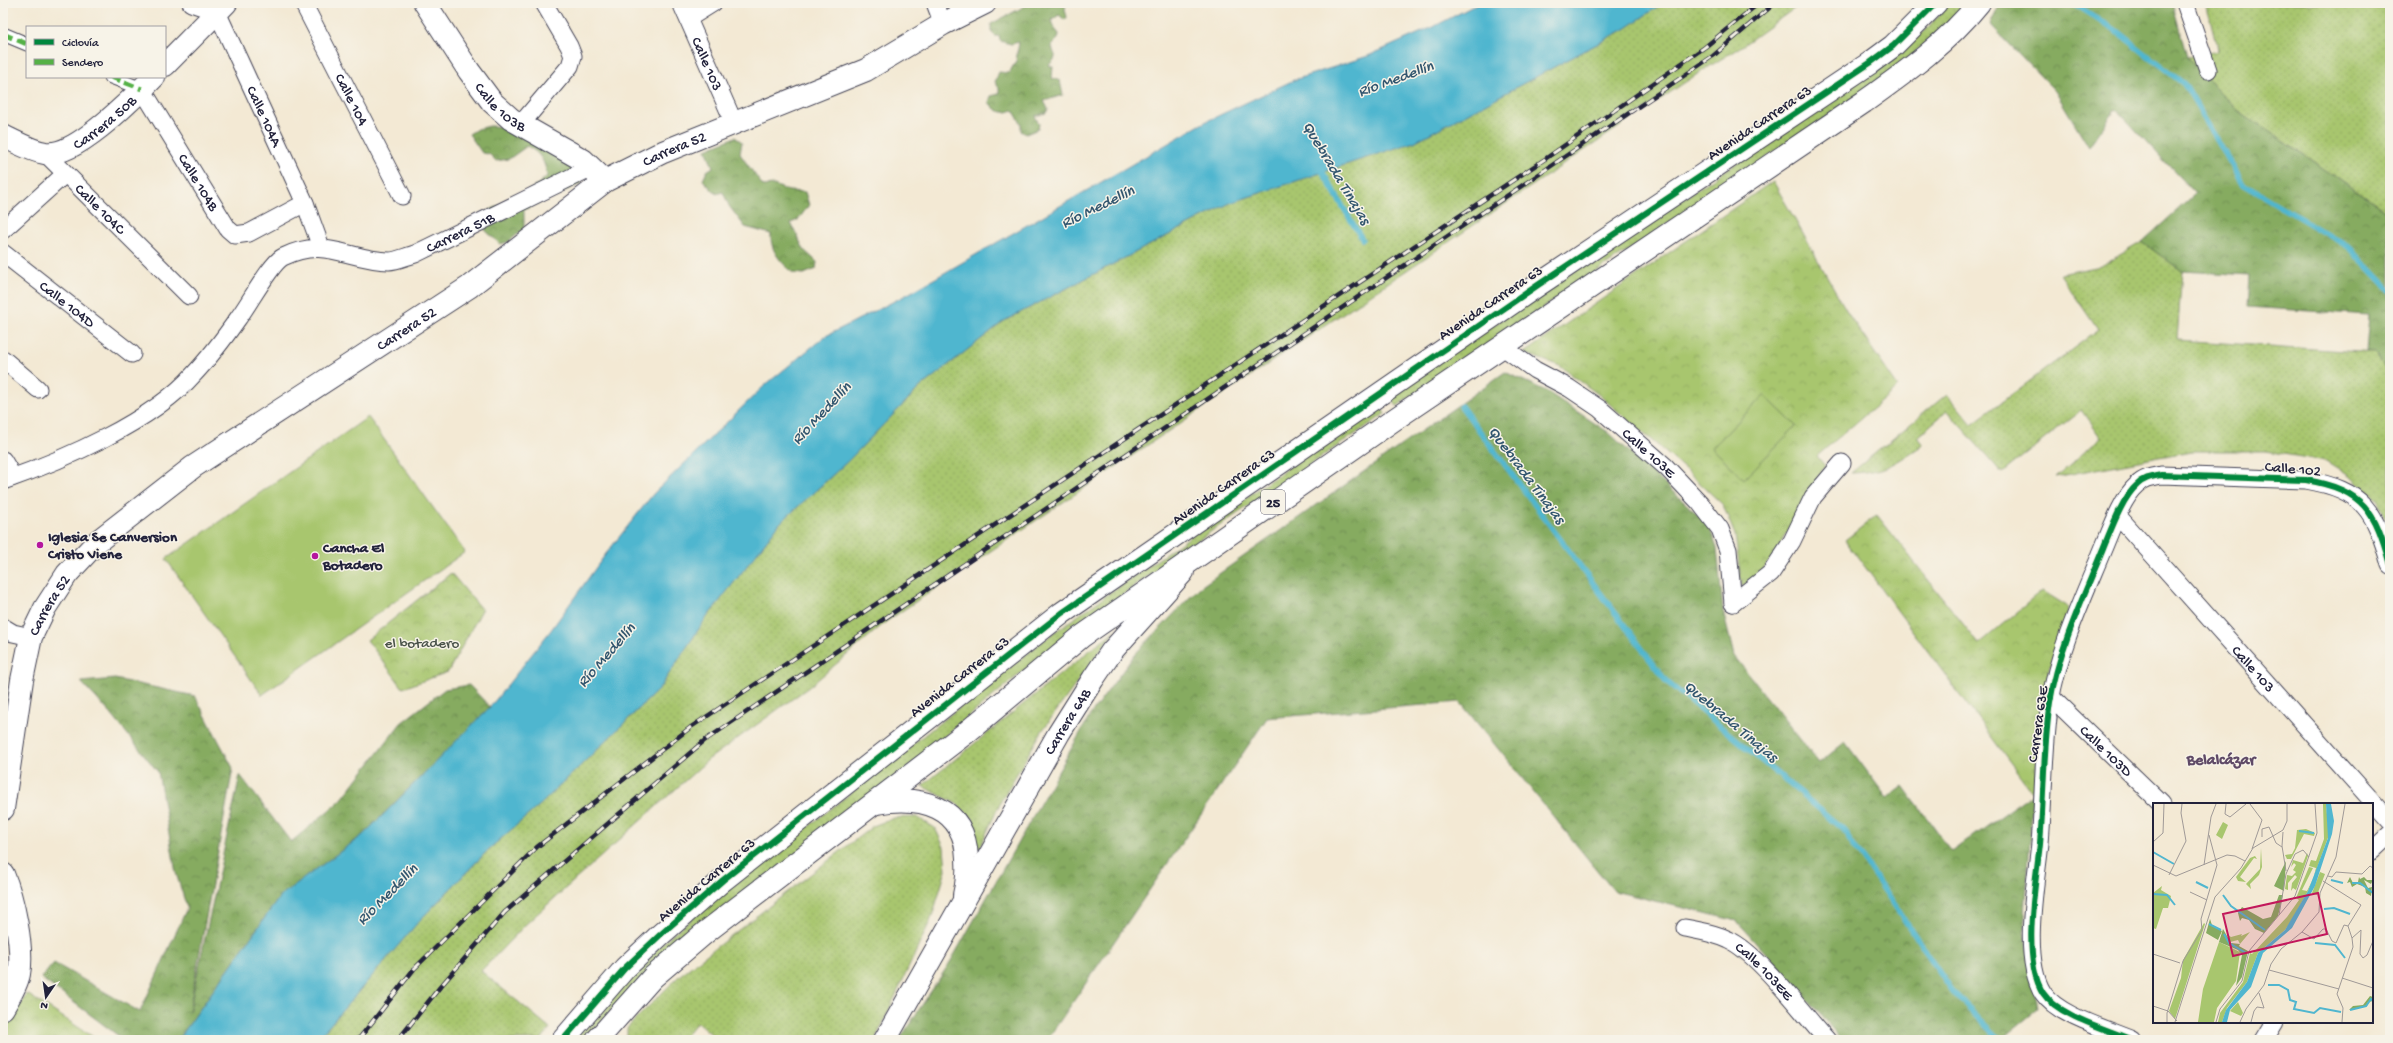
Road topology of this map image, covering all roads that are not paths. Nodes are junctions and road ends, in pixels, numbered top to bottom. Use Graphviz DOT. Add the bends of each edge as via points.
graph roads {
  1 [pos="191,3"];
  2 [pos="303,3"];
  3 [pos="425,3"];
  4 [pos="544,3"];
  5 [pos="681,3"];
  6 [pos="713,3"];
  7 [pos="935,3"];
  8 [pos="985,3"];
  9 [pos="1936,3"];
  10 [pos="1979,3"];
  11 [pos="2185,3"];
  12 [pos="221,8"];
  13 [pos="689,18"];
  14 [pos="943,24"];
  15 [pos="3,34"];
  16 [pos="26,44"];
  17 [pos="166,64"];
  18 [pos="2208,70"];
  19 [pos="117,78"];
  20 [pos="148,83"];
  21 [pos="521,124"];
  22 [pos="735,125"];
  23 [pos="3,136"];
  24 [pos="46,154"];
  25 [pos="65,174"];
  26 [pos="599,174"];
  27 [pos="402,196"];
  28 [pos="306,203"];
  29 [pos="3,230"];
  30 [pos="321,247"];
  31 [pos="3,253"];
  32 [pos="189,296"];
  33 [pos="1503,347"];
  34 [pos="132,354"];
  35 [pos="3,359"];
  36 [pos="38,389"];
  37 [pos="3,460"];
  38 [pos="1842,463"];
  39 [pos="2147,477"];
  40 [pos="8,479"];
  41 [pos="2118,516"];
  42 [pos="1201,552"];
  43 [pos="2390,565"];
  44 [pos="3,627"];
  45 [pos="31,637"];
  46 [pos="2052,697"];
  47 [pos="877,803"];
  48 [pos="2161,803"];
  49 [pos="3,809"];
  50 [pos="2390,821"];
  51 [pos="2390,834"];
  52 [pos="2373,850"];
  53 [pos="3,874"];
  54 [pos="959,910"];
  55 [pos="1685,928"];
  56 [pos="11,944"];
  57 [pos="3,1008"];
  58 [pos="2274,1023"];
  59 [pos="605,1036"];
  60 [pos="563,1040"];
  61 [pos="885,1040"];
  62 [pos="1827,1040"];
  63 [pos="2132,1040"];
  64 [pos="2264,1040"];
  1 -- 12 [label="street"];
  2 -- 27 [label="street, Calle 104"];
  3 -- 21 [label="main road, Calle 103B" via="468,71 492,102"];
  4 -- 21 [label="street" via="573,56 570,66"];
  5 -- 13 [label="street, Calle 103"];
  6 -- 13 [label="street"];
  7 -- 14 [label="street"];
  8 -- 14 [label="main road, Carrera 52"];
  9 -- 60 [label="main road, Avenida Carrera 63 / 25" via="1893,46 1870,63 1538,284 1050,622 712,890 625,968"];
  10 -- 33 [label="main road, 25" via="1949,36 1913,67 1813,138"];
  11 -- 18 [label="street"];
  12 -- 17 [label="main road"];
  12 -- 28 [label="street, Calle 104A"];
  13 -- 22 [label="street, Calle 103"];
  14 -- 22 [label="main road, Carrera 52" via="866,70"];
  15 -- 16 [label="street"];
  19 -- 20 [label="street"];
  20 -- 24 [label="main road, Carrera 50B" via="95,132 72,147"];
  20 -- 28 [label="street, Calle 104B" via="228,229 235,235 249,233"];
  21 -- 26 [label="main road, Calle 103B" via="552,140"];
  22 -- 26 [label="main road, Carrera 52"];
  23 -- 24 [label="main road, Calle 104C"];
  24 -- 25 [label="street, Calle 104C"];
  25 -- 29 [label="street"];
  25 -- 32 [label="street, Calle 104C"];
  26 -- 30 [label="street, Carrera 51B" via="415,254 390,261 363,258"];
  26 -- 45 [label="main road, Carrera 52" via="469,287 193,468 98,541 67,574 45,608"];
  28 -- 30 [label="street, Calle 104A"];
  30 -- 40 [label="street" via="300,250 281,258 198,370 164,402 82,450"];
  31 -- 34 [label="street, Calle 104D"];
  33 -- 38 [label="street, Calle 103E" via="1524,363 1600,409 1666,467 1700,503 1720,529 1728,550 1733,603 1771,573 1792,541 1813,497"];
  33 -- 42 [label="main road, 25"];
  35 -- 36 [label="street"];
  37 -- 40 [label="street"];
  39 -- 41 [label="street, Carrera 63E" via="2136,485"];
  39 -- 43 [label="street, Calle 102" via="2174,474 2306,480 2326,484 2345,491 2365,505 2381,531"];
  41 -- 46 [label="street, Carrera 63E" via="2076,613"];
  41 -- 50 [label="street, Calle 103"];
  42 -- 47 [label="main road, 25" via="1081,637"];
  42 -- 54 [label="main road, Carrera 64B" via="1134,626 1092,679"];
  44 -- 45 [label="street" via="13,633"];
  45 -- 49 [label="main road, Carrera 52"];
  46 -- 48 [label="street, Calle 103D"];
  46 -- 63 [label="street, Carrera 63E" via="2031,928 2037,981 2043,994 2056,1006"];
  47 -- 54 [label="main road, Carrera 64B" via="920,801 936,807 958,826 965,837 968,873"];
  47 -- 59 [label="main road, 25" via="706,932 652,977"];
  51 -- 52 [label="street"];
  53 -- 56 [label="main road" via="9,888"];
  54 -- 61 [label="main road, Carrera 64B"];
  55 -- 62 [label="street, Calle 103EE" via="1730,940 1750,954"];
  56 -- 57 [label="main road" via="19,974"];
  58 -- 64 [label="street"];
}
